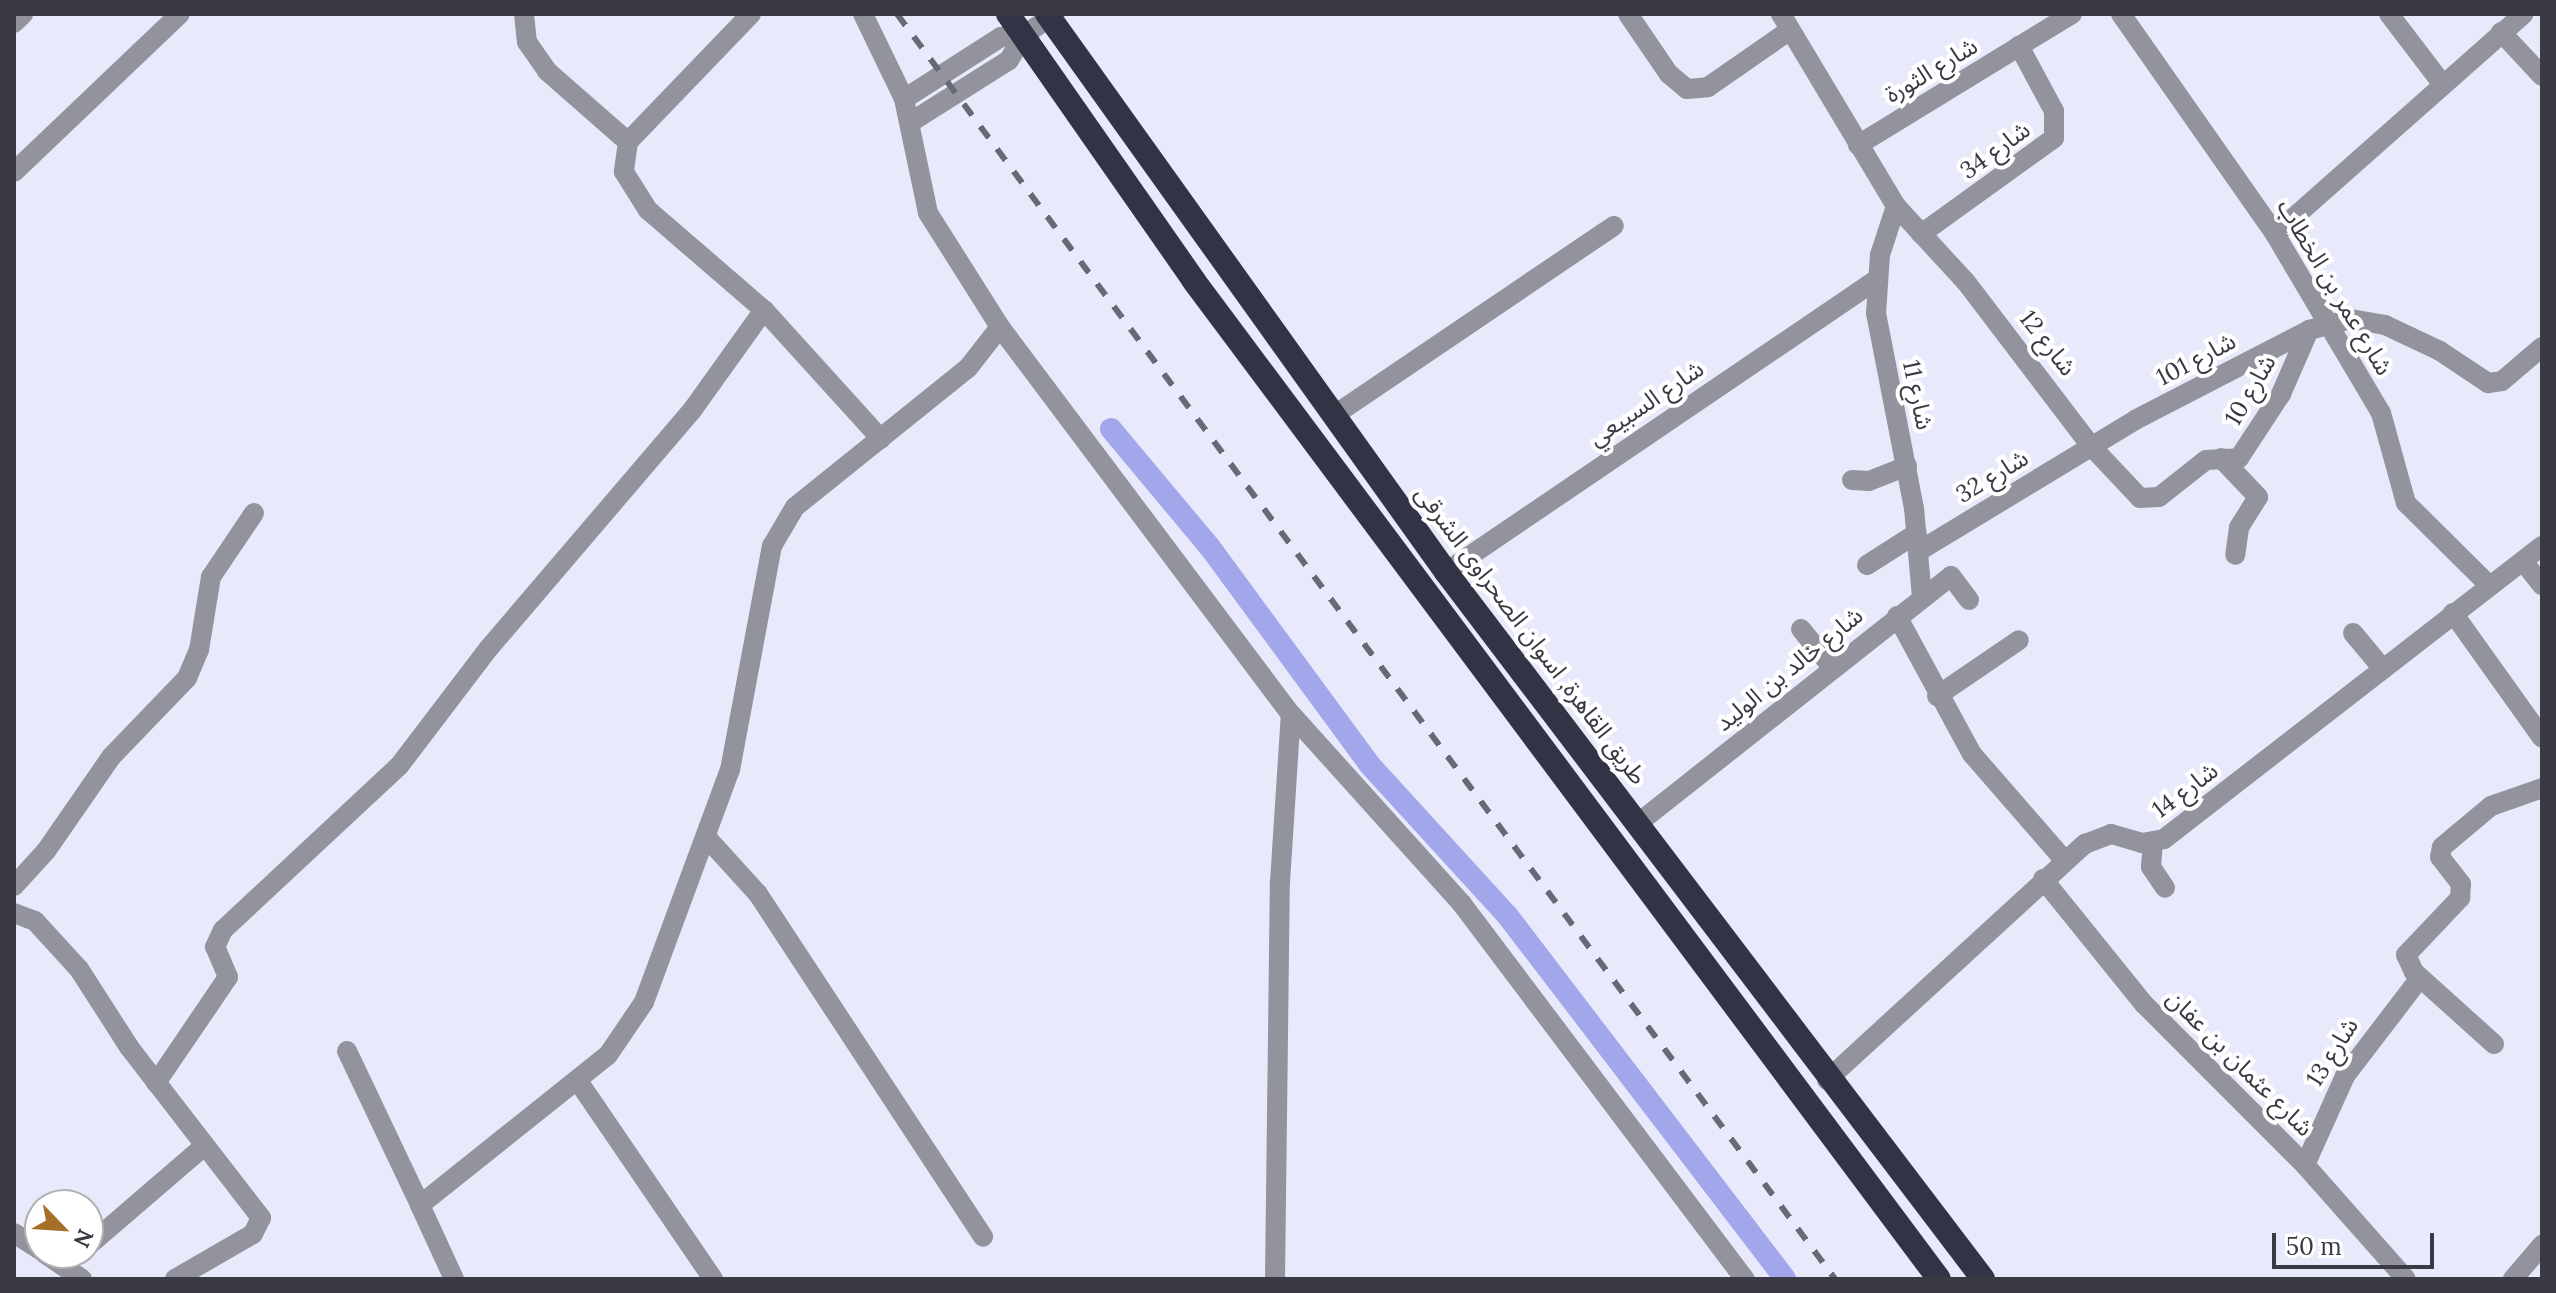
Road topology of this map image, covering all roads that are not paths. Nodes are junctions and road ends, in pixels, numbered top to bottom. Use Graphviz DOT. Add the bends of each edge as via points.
graph roads {
  1 [pos="23,14"];
  2 [pos="180,14"];
  3 [pos="524,14"];
  4 [pos="751,14"];
  5 [pos="863,14"];
  6 [pos="1008,14"];
  7 [pos="1628,14"];
  8 [pos="2072,14"];
  9 [pos="2121,14"];
  10 [pos="2389,14"];
  11 [pos="2524,14"];
  12 [pos="1051,15"];
  13 [pos="1785,22"];
  14 [pos="14,23"];
  15 [pos="2501,32"];
  16 [pos="1024,35"];
  17 [pos="2019,46"];
  18 [pos="2542,76"];
  19 [pos="2443,85"];
  20 [pos="904,99"];
  21 [pos="911,122"];
  22 [pos="628,142"];
  23 [pos="1858,145"];
  24 [pos="14,172"];
  25 [pos="1896,206"];
  26 [pos="1614,226"];
  27 [pos="1921,234"];
  28 [pos="2275,234"];
  29 [pos="1876,280"];
  30 [pos="764,310"];
  31 [pos="1000,327"];
  32 [pos="2318,327"];
  33 [pos="2542,347"];
  34 [pos="1333,416"];
  35 [pos="881,439"];
  36 [pos="2091,446"];
  37 [pos="2221,458"];
  38 [pos="1907,466"];
  39 [pos="1852,480"];
  40 [pos="254,513"];
  41 [pos="1918,542"];
  42 [pos="2542,546"];
  43 [pos="2235,555"];
  44 [pos="2523,561"];
  45 [pos="1867,565"];
  46 [pos="1446,572"];
  47 [pos="2542,585"];
  48 [pos="2490,586"];
  49 [pos="1922,597"];
  50 [pos="1969,600"];
  51 [pos="2453,613"];
  52 [pos="1897,616"];
  53 [pos="1801,629"];
  54 [pos="2353,633"];
  55 [pos="2019,640"];
  56 [pos="1831,666"];
  57 [pos="2383,669"];
  58 [pos="1937,696"];
  59 [pos="1291,714"];
  60 [pos="2542,738"];
  61 [pos="2542,788"];
  62 [pos="1637,824"];
  63 [pos="708,839"];
  64 [pos="2153,843"];
  65 [pos="2065,861"];
  66 [pos="2043,879"];
  67 [pos="14,886"];
  68 [pos="2165,888"];
  69 [pos="14,913"];
  70 [pos="2420,978"];
  71 [pos="2494,1044"];
  72 [pos="347,1051"];
  73 [pos="1827,1080"];
  74 [pos="578,1081"];
  75 [pos="156,1083"];
  76 [pos="203,1147"];
  77 [pos="2305,1165"];
  78 [pos="420,1205"];
  79 [pos="104,1232"];
  80 [pos="983,1237"];
  81 [pos="2542,1245"];
  82 [pos="175,1279"];
  83 [pos="454,1279"];
  84 [pos="713,1279"];
  85 [pos="1275,1279"];
  86 [pos="1745,1279"];
  87 [pos="1939,1279"];
  88 [pos="1983,1279"];
  89 [pos="2406,1279"];
  90 [pos="2513,1279"];
  1 -- 14 [label="street"];
  2 -- 24 [label="street"];
  3 -- 22 [label="street" via="527,42 547,71"];
  4 -- 22 [label="street"];
  5 -- 20 [label="street"];
  6 -- 16 [label="highway"];
  7 -- 13 [label="street" via="1669,74 1687,89 1708,87"];
  8 -- 17 [label="street, شارع الثورة"];
  9 -- 28 [label="street, شارع عمر بن الخطاب"];
  10 -- 19 [label="street"];
  11 -- 15 [label="street"];
  12 -- 16 [label="street"];
  12 -- 34 [label="highway, طريق القاهرة, اسوان الصحراوى الشرقى"];
  13 -- 23 [label="street, شارع 12"];
  15 -- 18 [label="street"];
  15 -- 19 [label="street"];
  16 -- 20 [label="street" via="1001,37"];
  16 -- 21 [label="street" via="1009,60"];
  16 -- 87 [label="highway" via="1204,293"];
  17 -- 23 [label="street, شارع الثورة"];
  17 -- 27 [label="street, شارع 34" via="2054,111 2054,138"];
  19 -- 28 [label="street"];
  20 -- 21 [label="street"];
  21 -- 31 [label="street" via="928,213"];
  22 -- 30 [label="street" via="624,172 648,210"];
  23 -- 25 [label="street, شارع 12"];
  25 -- 27 [label="street, شارع 12"];
  25 -- 29 [label="street, شارع 11"];
  26 -- 34 [label="street"];
  27 -- 36 [label="street, شارع 12" via="2039,370"];
  28 -- 32 [label="street, شارع عمر بن الخطاب"];
  29 -- 38 [label="street, شارع 11" via="1881,345"];
  29 -- 46 [label="street, شارع السبيعي"];
  30 -- 35 [label="street"];
  30 -- 75 [label="street" via="693,409 489,648 399,766 223,930 215,947 228,977"];
  31 -- 35 [label="street" via="968,368"];
  31 -- 59 [label="street"];
  32 -- 33 [label="street" via="2351,319 2385,325 2440,351 2488,383 2502,381"];
  32 -- 36 [label="street, شارع 101"];
  32 -- 37 [label="street, شارع 10" via="2239,458"];
  32 -- 48 [label="street, شارع عمر بن الخطاب" via="2390,433 2406,503"];
  34 -- 46 [label="highway, طريق القاهرة, اسوان الصحراوى الشرقى"];
  35 -- 63 [label="street" via="795,507 772,546 730,770"];
  36 -- 37 [label="street, شارع 12" via="2147,500 2206,460"];
  36 -- 41 [label="street, شارع 32"];
  37 -- 43 [label="street" via="2258,497 2239,528"];
  38 -- 39 [label="street" via="1869,481"];
  38 -- 41 [label="street, شارع 11"];
  40 -- 67 [label="street" via="211,577 199,650 187,678 111,757 46,851"];
  41 -- 45 [label="street, شارع 32"];
  41 -- 49 [label="street, شارع 11"];
  42 -- 44 [label="street, شارع 14"];
  44 -- 47 [label="street"];
  44 -- 48 [label="street, شارع 14"];
  46 -- 62 [label="highway, طريق القاهرة, اسوان الصحراوى الشرقى"];
  48 -- 51 [label="street, شارع 14"];
  49 -- 50 [label="street, شارع خالد بن الوليد" via="1954,577"];
  49 -- 52 [label="street, شارع خالد بن الوليد"];
  51 -- 57 [label="street, شارع 14"];
  51 -- 60 [label="street"];
  52 -- 56 [label="street, شارع خالد بن الوليد"];
  52 -- 58 [label="street"];
  53 -- 56 [label="street"];
  54 -- 57 [label="street"];
  55 -- 58 [label="street"];
  56 -- 62 [label="street, شارع خالد بن الوليد"];
  57 -- 64 [label="street, شارع 14" via="2174,833"];
  58 -- 65 [label="street" via="1994,784"];
  59 -- 85 [label="street" via="1280,867"];
  59 -- 86 [label="street" via="1462,904"];
  61 -- 70 [label="street" via="2491,806 2442,847 2440,857 2462,890 2410,945 2408,964"];
  62 -- 73 [label="highway, طريق القاهرة, اسوان الصحراوى الشرقى"];
  63 -- 74 [label="street" via="636,1016"];
  63 -- 80 [label="street" via="758,894"];
  64 -- 65 [label="street, شارع 14" via="2102,835"];
  64 -- 68 [label="street" via="2151,867"];
  65 -- 66 [label="street, شارع 14"];
  66 -- 73 [label="street, شارع 14"];
  66 -- 77 [label="street, شارع عثمان بن عفان" via="2163,1025"];
  69 -- 75 [label="street" via="35,921 79,969"];
  70 -- 71 [label="street"];
  70 -- 77 [label="street, شارع 13" via="2345,1076"];
  72 -- 78 [label="street"];
  73 -- 88 [label="highway, طريق القاهرة, اسوان الصحراوى الشرقى"];
  74 -- 78 [label="street"];
  74 -- 84 [label="street"];
  75 -- 76 [label="street"];
  76 -- 79 [label="street"];
  76 -- 82 [label="street" via="261,1223"];
  77 -- 89 [label="street, شارع عثمان بن عفان"];
  78 -- 83 [label="street"];
  81 -- 90 [label="street"];
}
